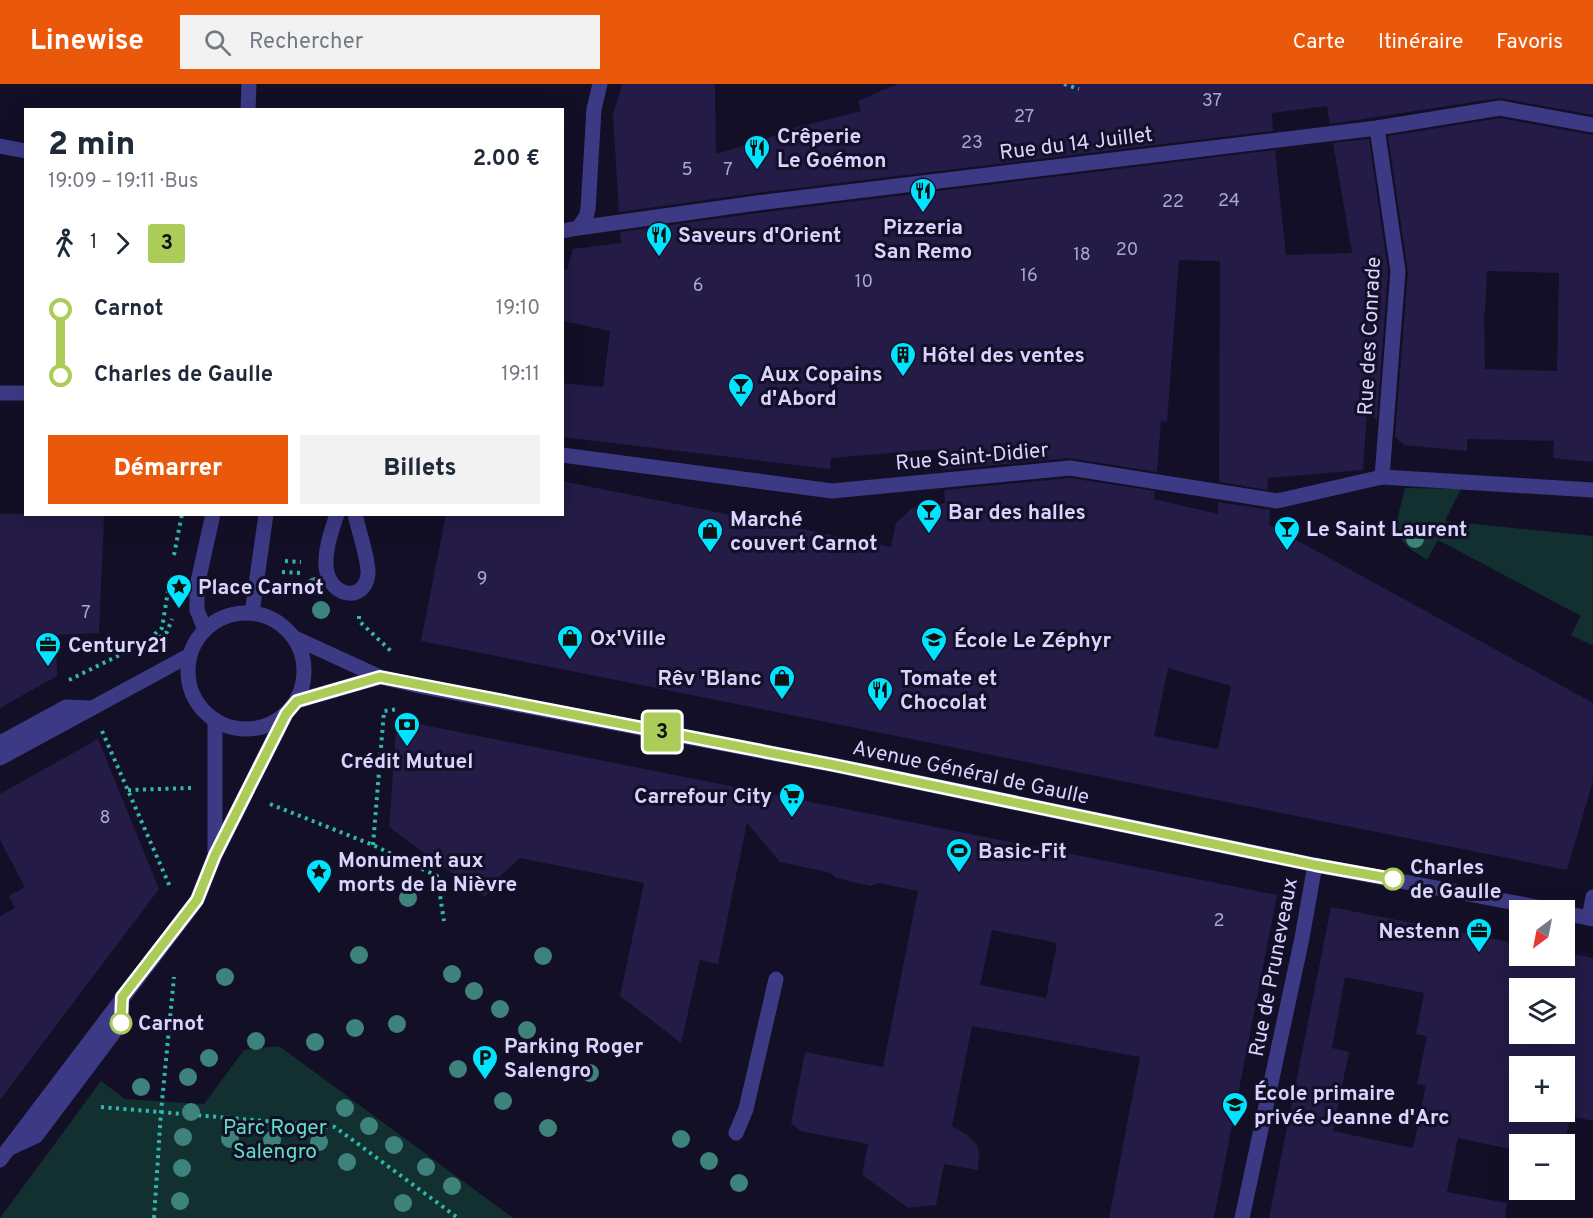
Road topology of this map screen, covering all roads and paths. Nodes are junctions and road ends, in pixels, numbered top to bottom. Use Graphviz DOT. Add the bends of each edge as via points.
graph roads {
  1 [pos="249,84"];
  2 [pos="600,84"];
  3 [pos="1064,84"];
  4 [pos="1079,88"];
  5 [pos="248,108"];
  6 [pos="1593,125"];
  7 [pos="1377,128"];
  8 [pos="0,147"];
  9 [pos="24,151"];
  10 [pos="578,228"];
  11 [pos="564,231"];
  12 [pos="0,393"];
  13 [pos="24,393"];
  14 [pos="564,455"];
  15 [pos="1382,477"];
  16 [pos="1593,490"];
  17 [pos="182,516"];
  18 [pos="213,516"];
  19 [pos="266,516"];
  20 [pos="336,516"];
  21 [pos="355,516"];
  22 [pos="174,555"];
  23 [pos="202,560"];
  24 [pos="172,565"];
  25 [pos="258,572"];
  26 [pos="328,573"];
  27 [pos="169,584"];
  28 [pos="356,592"];
  29 [pos="252,613"];
  30 [pos="172,615"];
  31 [pos="205,630"];
  32 [pos="295,638"];
  33 [pos="190,655"];
  34 [pos="129,657"];
  35 [pos="380,677"];
  36 [pos="73,678"];
  37 [pos="63,684"];
  38 [pos="429,688"];
  39 [pos="297,701"];
  40 [pos="92,708"];
  41 [pos="286,714"];
  42 [pos="215,720"];
  43 [pos="0,743"];
  44 [pos="0,758"];
  45 [pos="215,788"];
  46 [pos="128,790"];
  47 [pos="246,794"];
  48 [pos="373,845"];
  49 [pos="215,855"];
  50 [pos="1315,865"];
  51 [pos="166,897"];
  52 [pos="1593,897"];
  53 [pos="1509,902"];
  54 [pos="1575,915"];
  55 [pos="1591,918"];
  56 [pos="444,921"];
  57 [pos="171,935"];
  58 [pos="776,979"];
  59 [pos="100,1107"];
  60 [pos="161,1112"];
  61 [pos="736,1133"];
  62 [pos="4,1154"];
  63 [pos="451,1216"];
  64 [pos="154,1218"];
  65 [pos="458,1218"];
  66 [pos="1242,1218"];
  1 -- 5 [label="street"];
  2 -- 10 [label="street" via="594,109 588,209"];
  3 -- 4 [label="path"];
  6 -- 7 [label="street, Rue du 14 Juillet" via="1500,108"];
  7 -- 10 [label="street, Rue du 14 Juillet"];
  7 -- 15 [label="street, Rue des Conrade" via="1398,271"];
  8 -- 9 [label="street"];
  10 -- 11 [label="street, Rue du 14 Juillet"];
  12 -- 13 [label="street"];
  14 -- 15 [label="street, Rue Saint-Didier" via="832,491 1070,468 1277,501"];
  15 -- 16 [label="street, Rue Saint-Didier"];
  17 -- 22 [label="path"];
  18 -- 23 [label="street"];
  19 -- 25 [label="street"];
  20 -- 26 [label="street" via="328,544"];
  21 -- 28 [label="street" via="368,573"];
  22 -- 23 [label="path"];
  22 -- 24 [label="path"];
  23 -- 31 [label="street" via="197,610"];
  25 -- 26 [label="path"];
  25 -- 29 [label="street"];
  26 -- 28 [label="street" via="331,585 340,592"];
  27 -- 36 [label="path" via="162,628 144,643"];
  28 -- 38 [label="path" via="359,621"];
  29 -- 31 [label="street" via="235,614"];
  29 -- 32 [label="street" via="268,617"];
  30 -- 34 [label="path" via="167,632"];
  31 -- 33 [label="street"];
  32 -- 35 [label="street, Avenue Général de Gaulle"];
  32 -- 39 [label="street" via="305,669"];
  33 -- 40 [label="street"];
  33 -- 42 [label="street" via="192,692 201,708"];
  35 -- 38 [label="street, Avenue Général de Gaulle"];
  35 -- 39 [label="street, Avenue Général de Gaulle"];
  36 -- 37 [label="path"];
  36 -- 40 [label="path"];
  38 -- 48 [label="path" via="419,707 384,711"];
  38 -- 50 [label="street, Avenue Général de Gaulle" via="834,765"];
  39 -- 41 [label="street"];
  40 -- 43 [label="street" via="66,707"];
  40 -- 44 [label="street"];
  40 -- 46 [label="path"];
  41 -- 42 [label="street" via="270,725 252,729 232,728"];
  41 -- 47 [label="street"];
  42 -- 45 [label="street"];
  45 -- 46 [label="path"];
  45 -- 49 [label="street"];
  46 -- 51 [label="path" via="171,887"];
  47 -- 48 [label="path"];
  47 -- 49 [label="street"];
  48 -- 56 [label="path" via="436,876"];
  49 -- 57 [label="street" via="197,900"];
  50 -- 53 [label="street, Avenue Général de Gaulle"];
  50 -- 66 [label="street, Rue de Pruneveaux"];
  52 -- 55 [label="street"];
  54 -- 55 [label="street"];
  57 -- 60 [label="path" via="174,972"];
  57 -- 62 [label="street"];
  58 -- 61 [label="street" via="746,1109"];
  59 -- 60 [label="path"];
  60 -- 63 [label="path" via="335,1127"];
  60 -- 64 [label="path"];
  63 -- 65 [label="path"];
}
